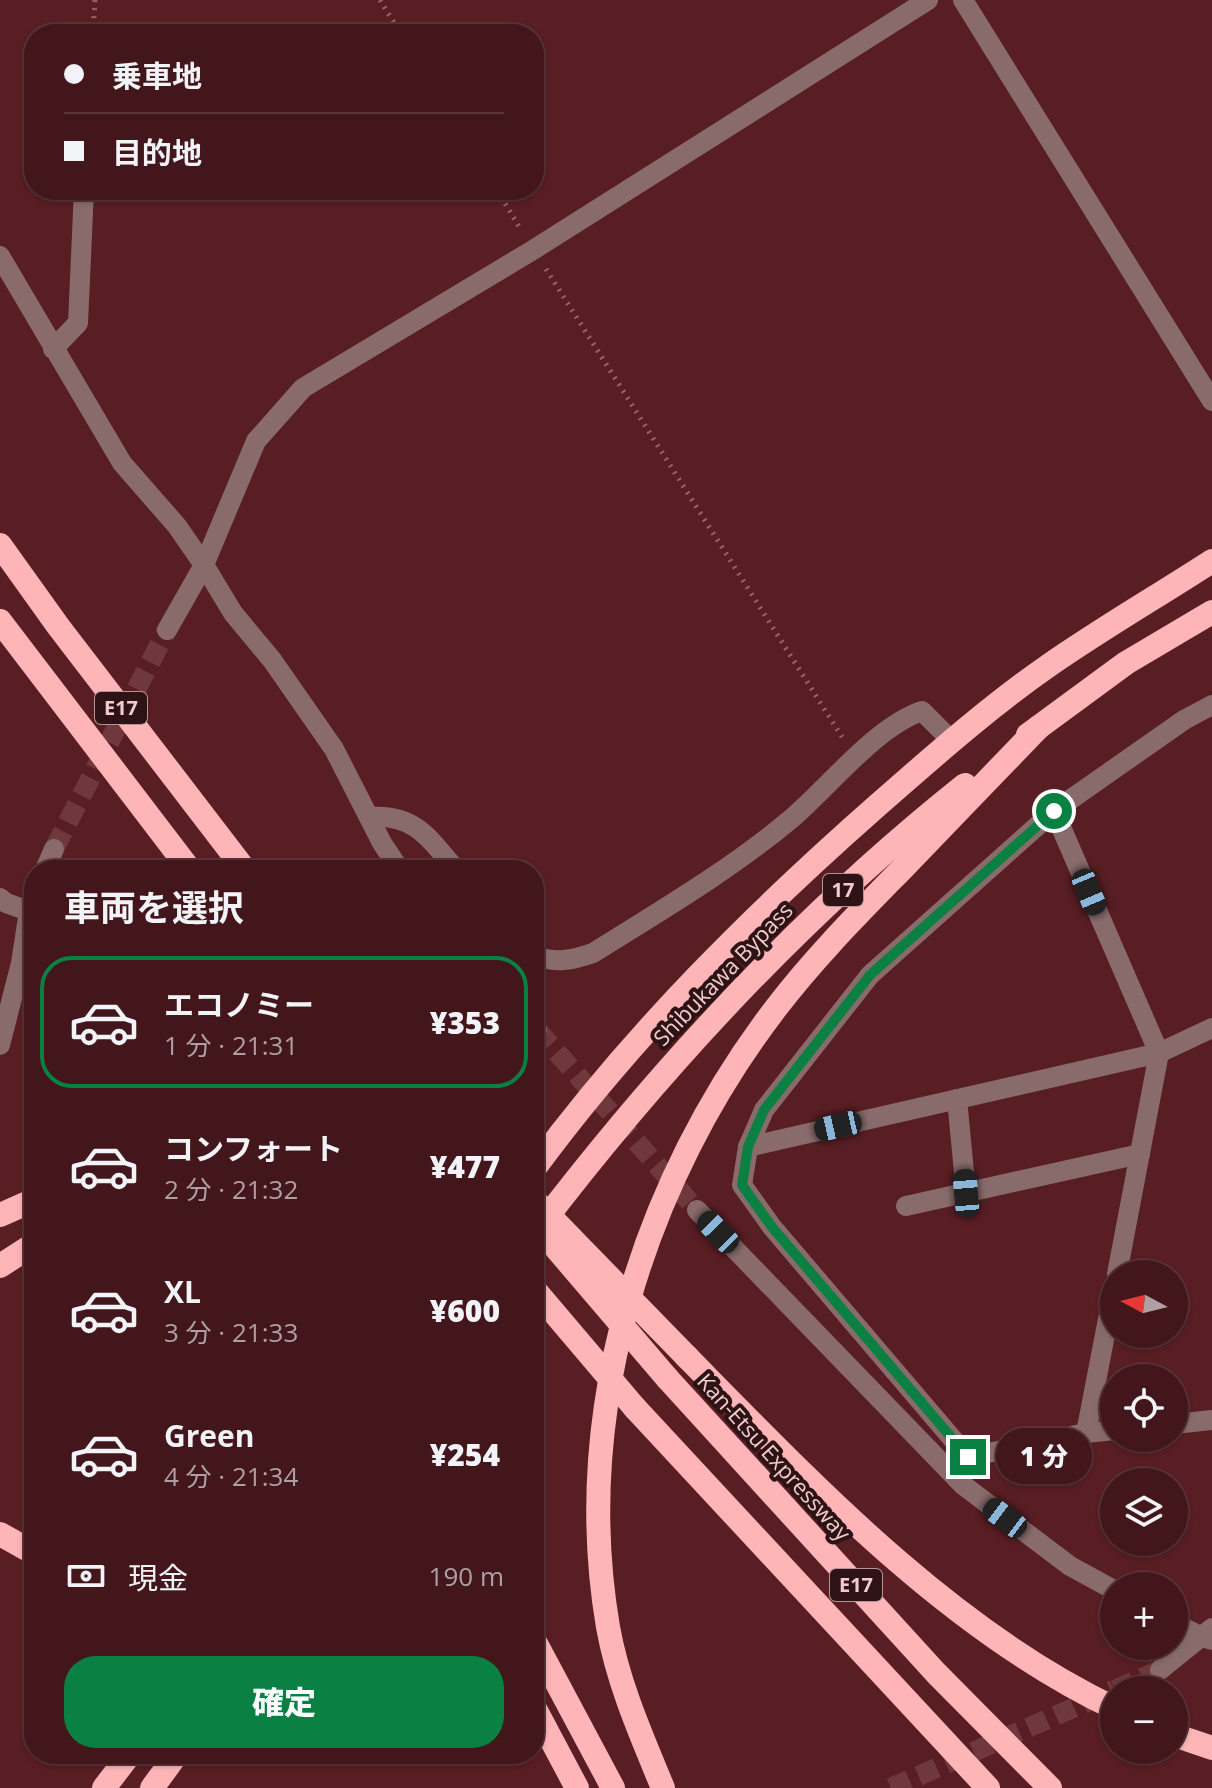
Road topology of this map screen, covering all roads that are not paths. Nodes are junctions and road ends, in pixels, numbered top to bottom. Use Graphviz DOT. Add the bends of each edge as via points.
graph roads {
  1 [pos="928,0"];
  2 [pos="963,0"];
  3 [pos="84,200"];
  4 [pos="0,256"];
  5 [pos="53,349"];
  6 [pos="1212,401"];
  7 [pos="0,545"];
  8 [pos="1212,561"];
  9 [pos="204,565"];
  10 [pos="1212,612"];
  11 [pos="0,621"];
  12 [pos="167,630"];
  13 [pos="1212,705"];
  14 [pos="1039,727"];
  15 [pos="952,741"];
  16 [pos="1054,811"];
  17 [pos="370,817"];
  18 [pos="54,849"];
  19 [pos="49,860"];
  20 [pos="182,860"];
  21 [pos="237,860"];
  22 [pos="393,860"];
  23 [pos="447,860"];
  24 [pos="0,898"];
  25 [pos="24,904"];
  26 [pos="24,945"];
  27 [pos="544,960"];
  28 [pos="1212,1028"];
  29 [pos="0,1045"];
  30 [pos="627,1053"];
  31 [pos="1159,1053"];
  32 [pos="957,1099"];
  33 [pos="544,1142"];
  34 [pos="748,1147"];
  35 [pos="1140,1154"];
  36 [pos="544,1157"];
  37 [pos="966,1193"];
  38 [pos="24,1204"];
  39 [pos="906,1206"];
  40 [pos="544,1210"];
  41 [pos="697,1210"];
  42 [pos="0,1215"];
  43 [pos="544,1221"];
  44 [pos="544,1234"];
  45 [pos="24,1250"];
  46 [pos="1120,1260"];
  47 [pos="0,1266"];
  48 [pos="544,1301"];
  49 [pos="1102,1348"];
  50 [pos="1212,1420"];
  51 [pos="1188,1423"];
  52 [pos="1100,1432"];
  53 [pos="1086,1433"];
  54 [pos="968,1457"];
  55 [pos="963,1485"];
  56 [pos="0,1534"];
  57 [pos="24,1549"];
  58 [pos="1100,1582"];
  59 [pos="1188,1628"];
  60 [pos="1209,1635"];
  61 [pos="544,1659"];
  62 [pos="1160,1670"];
  63 [pos="1100,1700"];
  64 [pos="544,1726"];
  65 [pos="1188,1740"];
  66 [pos="1212,1748"];
  67 [pos="122,1764"];
  68 [pos="170,1764"];
  69 [pos="104,1788"];
  70 [pos="152,1788"];
  71 [pos="577,1788"];
  72 [pos="613,1788"];
  73 [pos="663,1788"];
  74 [pos="988,1788"];
  75 [pos="1050,1788"];
  1 -- 9 [label="street" via="533,250 303,388 256,441"];
  2 -- 6 [label="street"];
  3 -- 5 [label="street" via="78,323"];
  4 -- 5 [label="street"];
  5 -- 9 [label="street" via="122,463"];
  7 -- 21 [label="highway, E17"];
  8 -- 15 [label="highway, Shibukawa Bypass / 17" via="1047,666"];
  9 -- 12 [label="street"];
  9 -- 17 [label="street" via="233,613 334,749"];
  10 -- 14 [label="highway, Shibukawa Bypass / 17" via="1126,663"];
  11 -- 20 [label="highway, E17"];
  13 -- 16 [label="street"];
  14 -- 43 [label="highway, Shibukawa Bypass / 17" via="952,796 776,952 639,1102"];
  14 -- 73 [label="highway" via="819,955 775,1008 698,1125 641,1261 617,1341 605,1412 601,1560 608,1627 628,1706"];
  15 -- 27 [label="street" via="922,711 906,716 749,850 593,953"];
  15 -- 30 [label="highway, Shibukawa Bypass / 17" via="822,855"];
  16 -- 31 [label="street"];
  16 -- 34 [label="street" via="870,975 764,1110"];
  17 -- 22 [label="street"];
  17 -- 23 [label="street" via="392,815 419,827"];
  18 -- 19 [label="street"];
  24 -- 25 [label="street"];
  26 -- 29 [label="street"];
  28 -- 31 [label="street"];
  30 -- 33 [label="highway"];
  30 -- 36 [label="highway, Shibukawa Bypass / 17"];
  31 -- 32 [label="street"];
  31 -- 35 [label="street"];
  32 -- 34 [label="street"];
  32 -- 37 [label="street"];
  34 -- 54 [label="street" via="742,1185"];
  35 -- 37 [label="street"];
  35 -- 46 [label="street"];
  37 -- 39 [label="street"];
  38 -- 42 [label="highway"];
  40 -- 63 [label="highway, bridge" via="791,1463 883,1548 948,1602"];
  41 -- 55 [label="street"];
  44 -- 75 [label="highway, Kan-Etsu Expressway / E17, bridge" via="667,1378 936,1673"];
  45 -- 47 [label="highway"];
  48 -- 74 [label="highway, E17, bridge" via="635,1408"];
  49 -- 53 [label="street"];
  50 -- 51 [label="street"];
  52 -- 53 [label="street"];
  53 -- 54 [label="street"];
  54 -- 55 [label="street"];
  55 -- 58 [label="street" via="1070,1566"];
  56 -- 57 [label="highway"];
  59 -- 60 [label="street"];
  60 -- 62 [label="street"];
  61 -- 72 [label="highway"];
  64 -- 71 [label="highway"];
  65 -- 66 [label="highway"];
  67 -- 69 [label="highway"];
  68 -- 70 [label="highway"];
}
